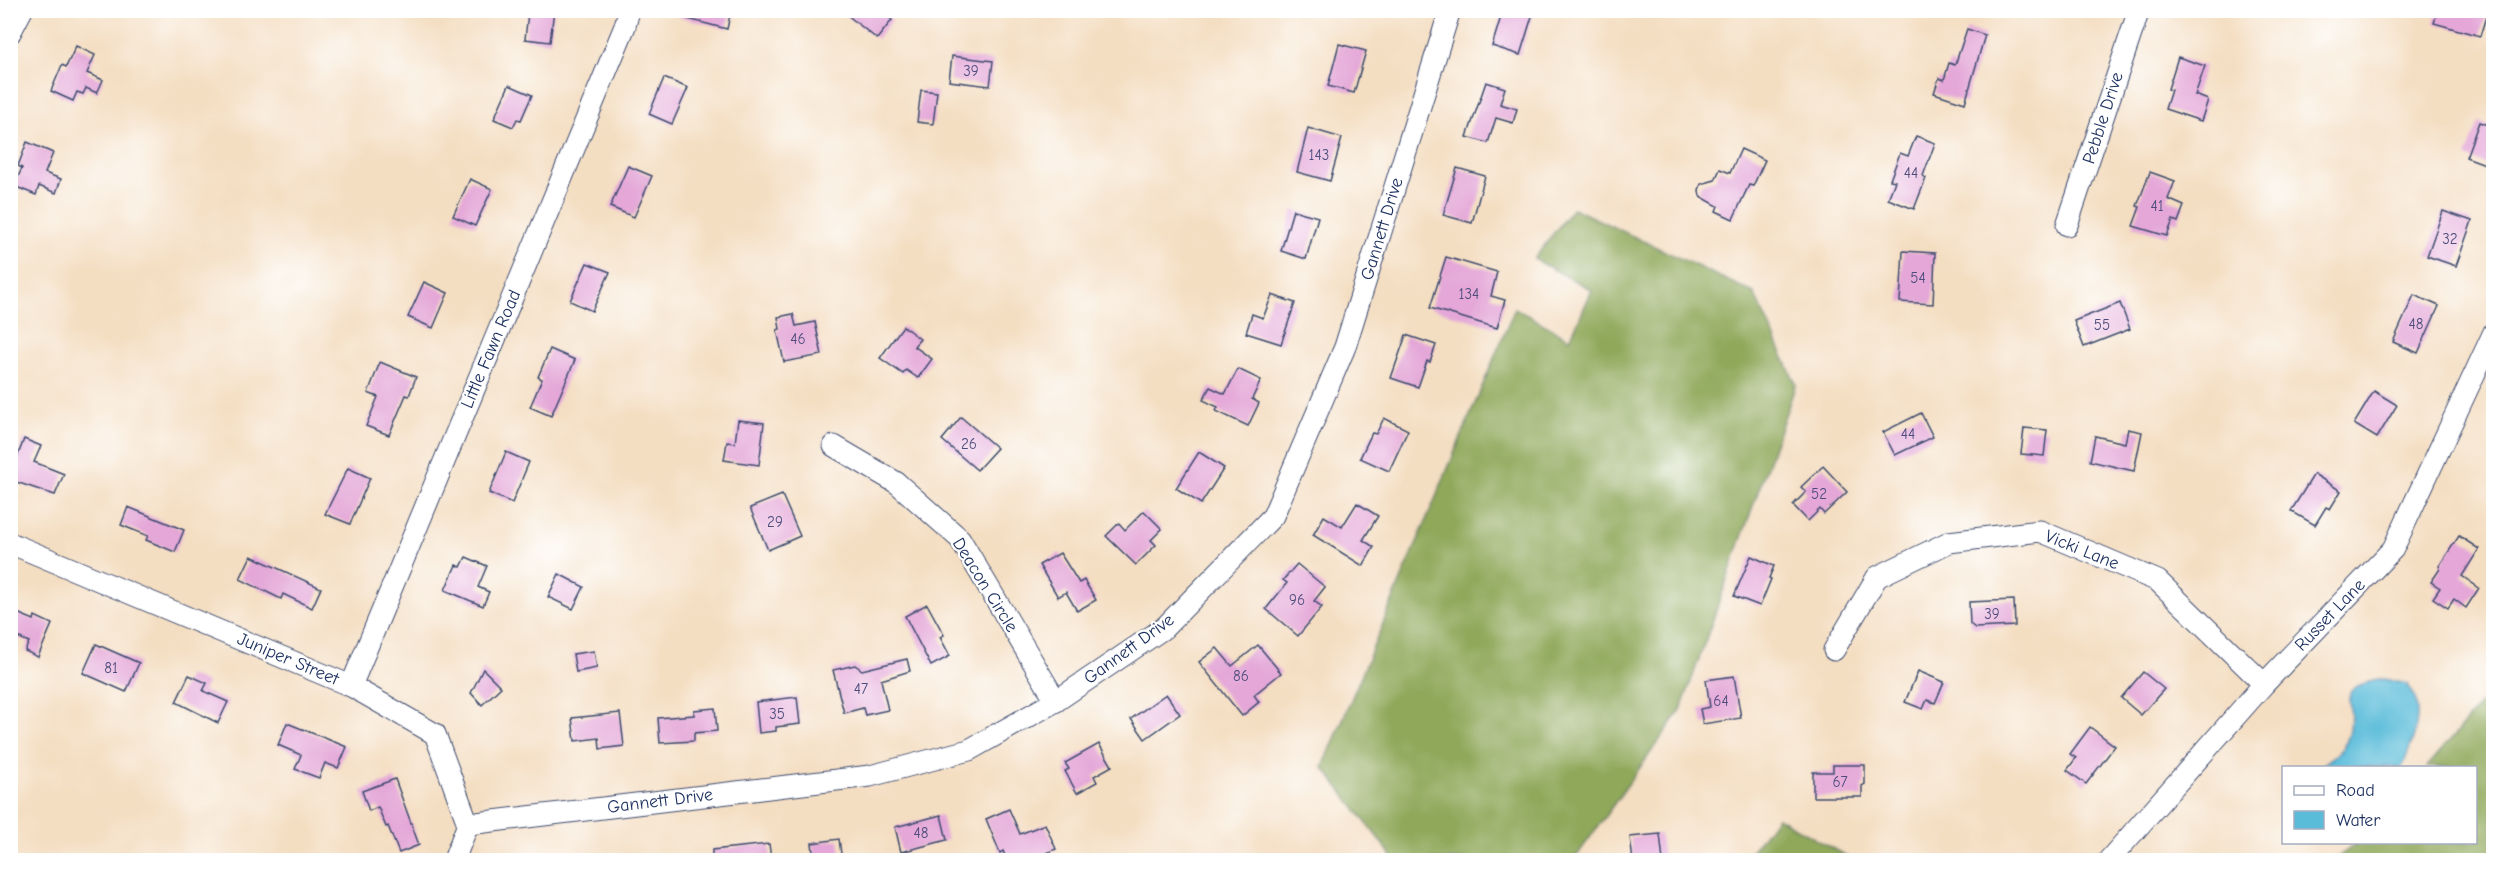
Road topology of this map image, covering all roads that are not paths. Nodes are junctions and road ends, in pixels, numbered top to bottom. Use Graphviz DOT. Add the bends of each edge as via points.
graph roads {
  1 [pos="22,10"];
  2 [pos="629,10"];
  3 [pos="1450,10"];
  4 [pos="2139,10"];
  5 [pos="10,33"];
  6 [pos="2067,225"];
  7 [pos="2493,332"];
  8 [pos="834,446"];
  9 [pos="10,543"];
  10 [pos="1834,650"];
  11 [pos="2264,684"];
  12 [pos="351,686"];
  13 [pos="1056,701"];
  14 [pos="468,824"];
  15 [pos="454,861"];
  16 [pos="2109,861"];
  1 -- 5 [label="street"];
  2 -- 12 [label="street, Little Fawn Road"];
  3 -- 13 [label="street, Gannett Drive" via="1345,347 1273,516 1164,628"];
  4 -- 6 [label="street, Pebble Drive"];
  7 -- 11 [label="street, Russet Lane" via="2393,549"];
  8 -- 13 [label="street, Deacon Circle" via="897,483 960,539"];
  9 -- 12 [label="street, Juniper Street"];
  10 -- 11 [label="street, Vicki Lane" via="1877,577 1949,542 2040,531 2158,581"];
  11 -- 16 [label="street, Russet Lane"];
  12 -- 14 [label="street, Juniper Street" via="435,734"];
  13 -- 14 [label="street, Gannett Drive" via="969,750 870,776"];
  14 -- 15 [label="street"];
}
